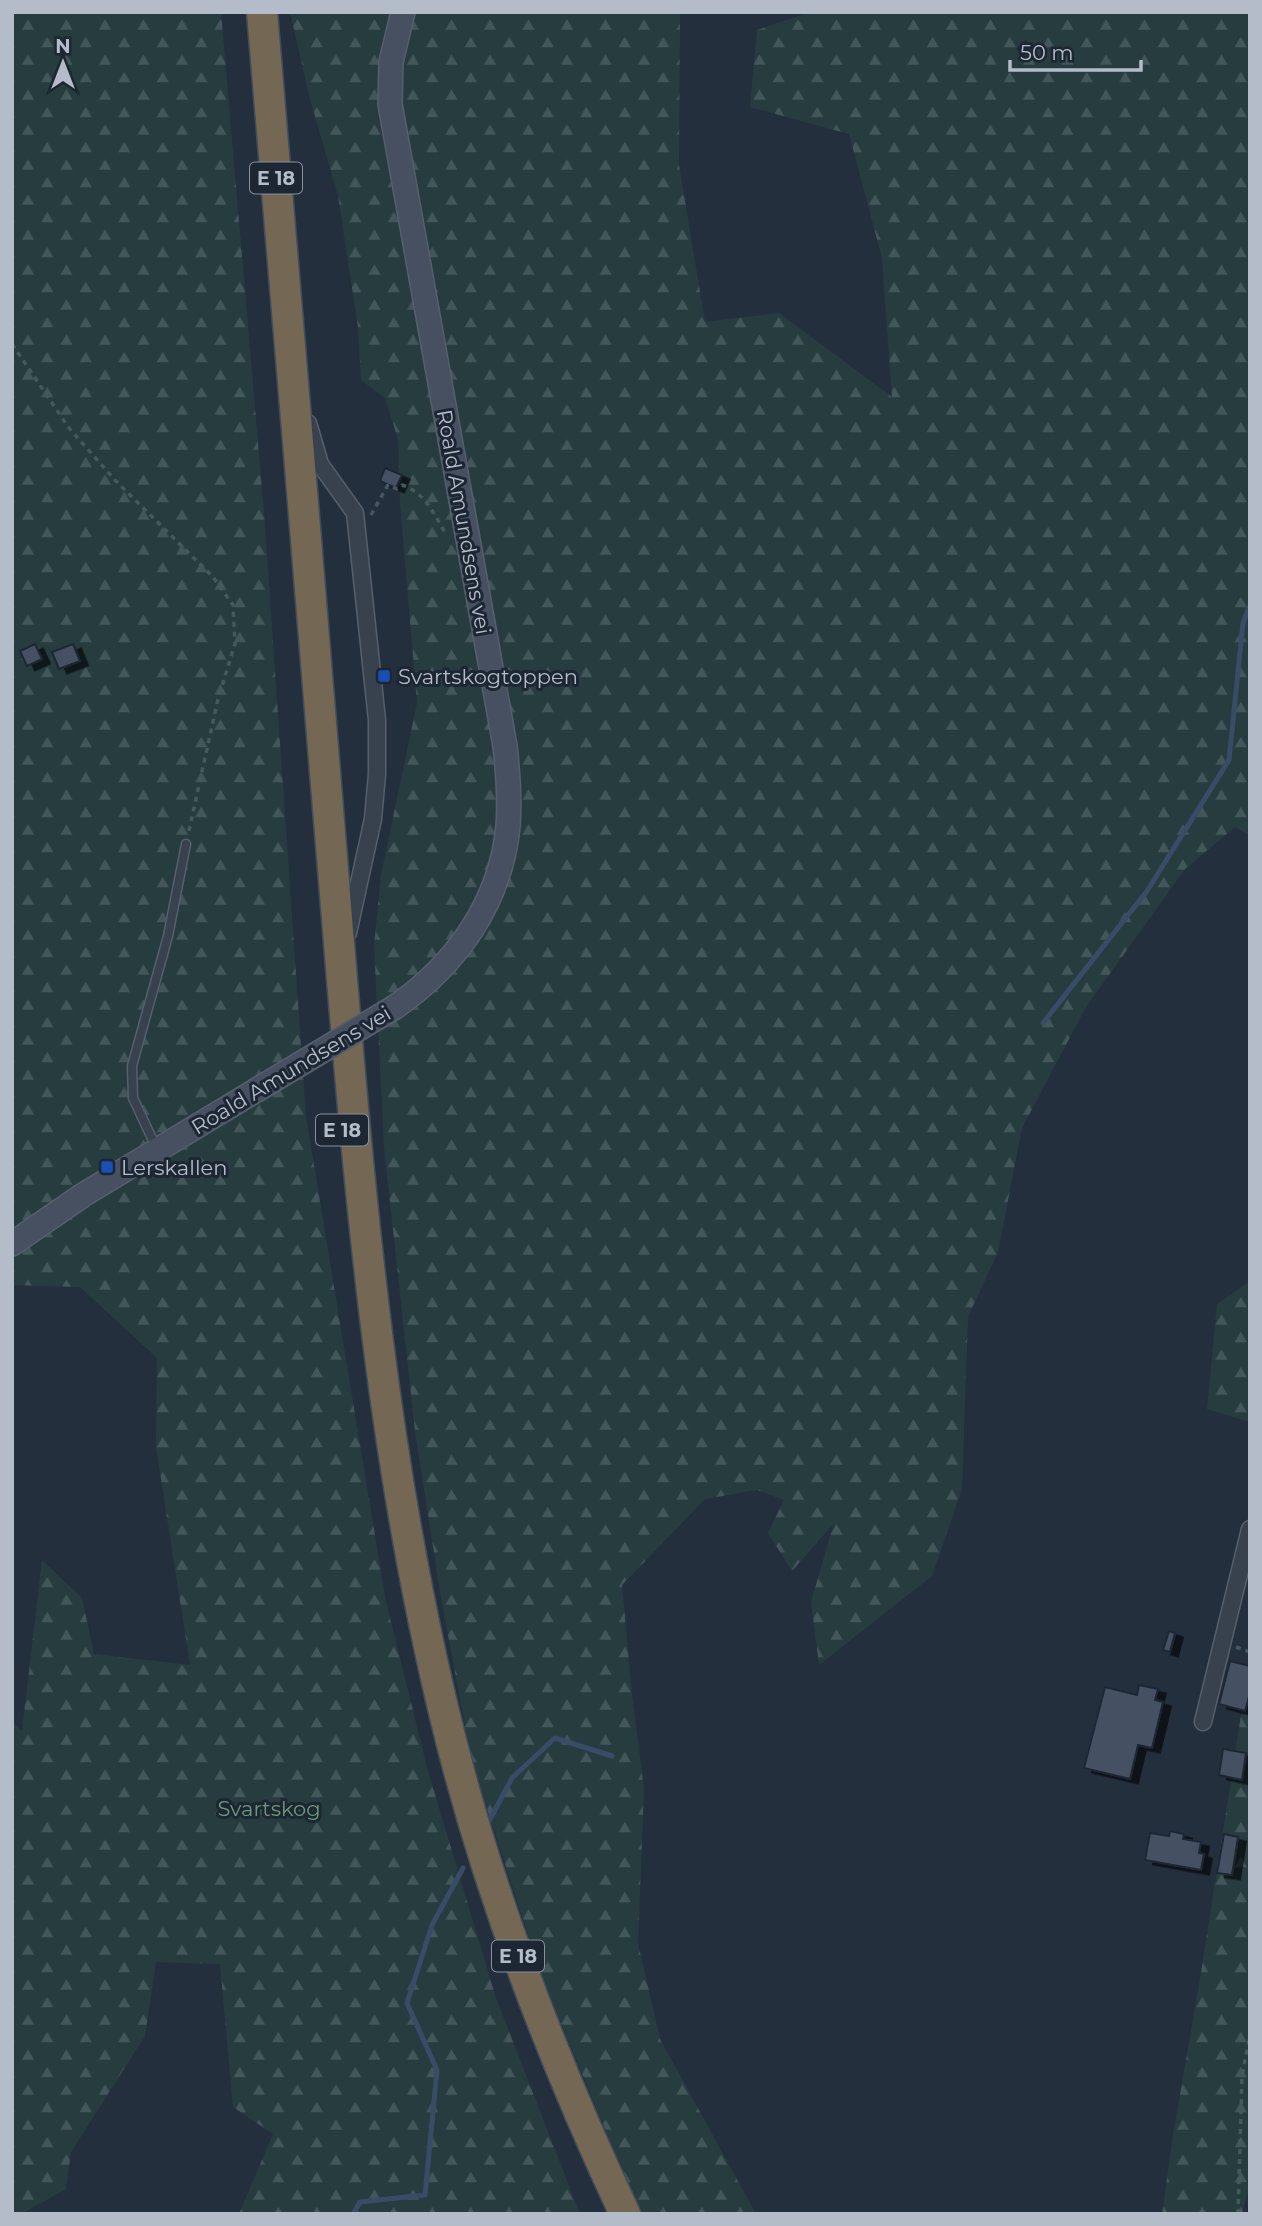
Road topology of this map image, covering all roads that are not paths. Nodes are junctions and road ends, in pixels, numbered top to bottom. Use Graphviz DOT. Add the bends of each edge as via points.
graph roads {
  1 [pos="246,12"];
  2 [pos="262,12"];
  3 [pos="403,12"];
  4 [pos="290,345"];
  5 [pos="186,844"];
  6 [pos="341,970"];
  7 [pos="158,1149"];
  8 [pos="12,1244"];
  9 [pos="1250,1529"];
  10 [pos="1203,1722"];
  11 [pos="608,2214"];
  12 [pos="625,2214"];
  1 -- 11 [label="highway, E 18" via="341,1124 363,1334 388,1510 425,1696 477,1882 555,2096"];
  2 -- 4 [label="highway, E 18"];
  3 -- 7 [label="main road, Roald Amundsens vei, bridge" via="391,62 390,104 505,746 508,828 499,871 469,936 437,975 396,1007"];
  4 -- 6 [label="highway, E 18"];
  4 -- 6 [label="street" via="320,464 355,513 377,720 373,819"];
  5 -- 7 [label="lane" via="169,936 131,1066 133,1098"];
  6 -- 12 [label="highway, E 18" via="386,1411 439,1689 459,1771 525,1976"];
  7 -- 8 [label="main road, Roald Amundsens vei"];
  9 -- 10 [label="street"];
}
